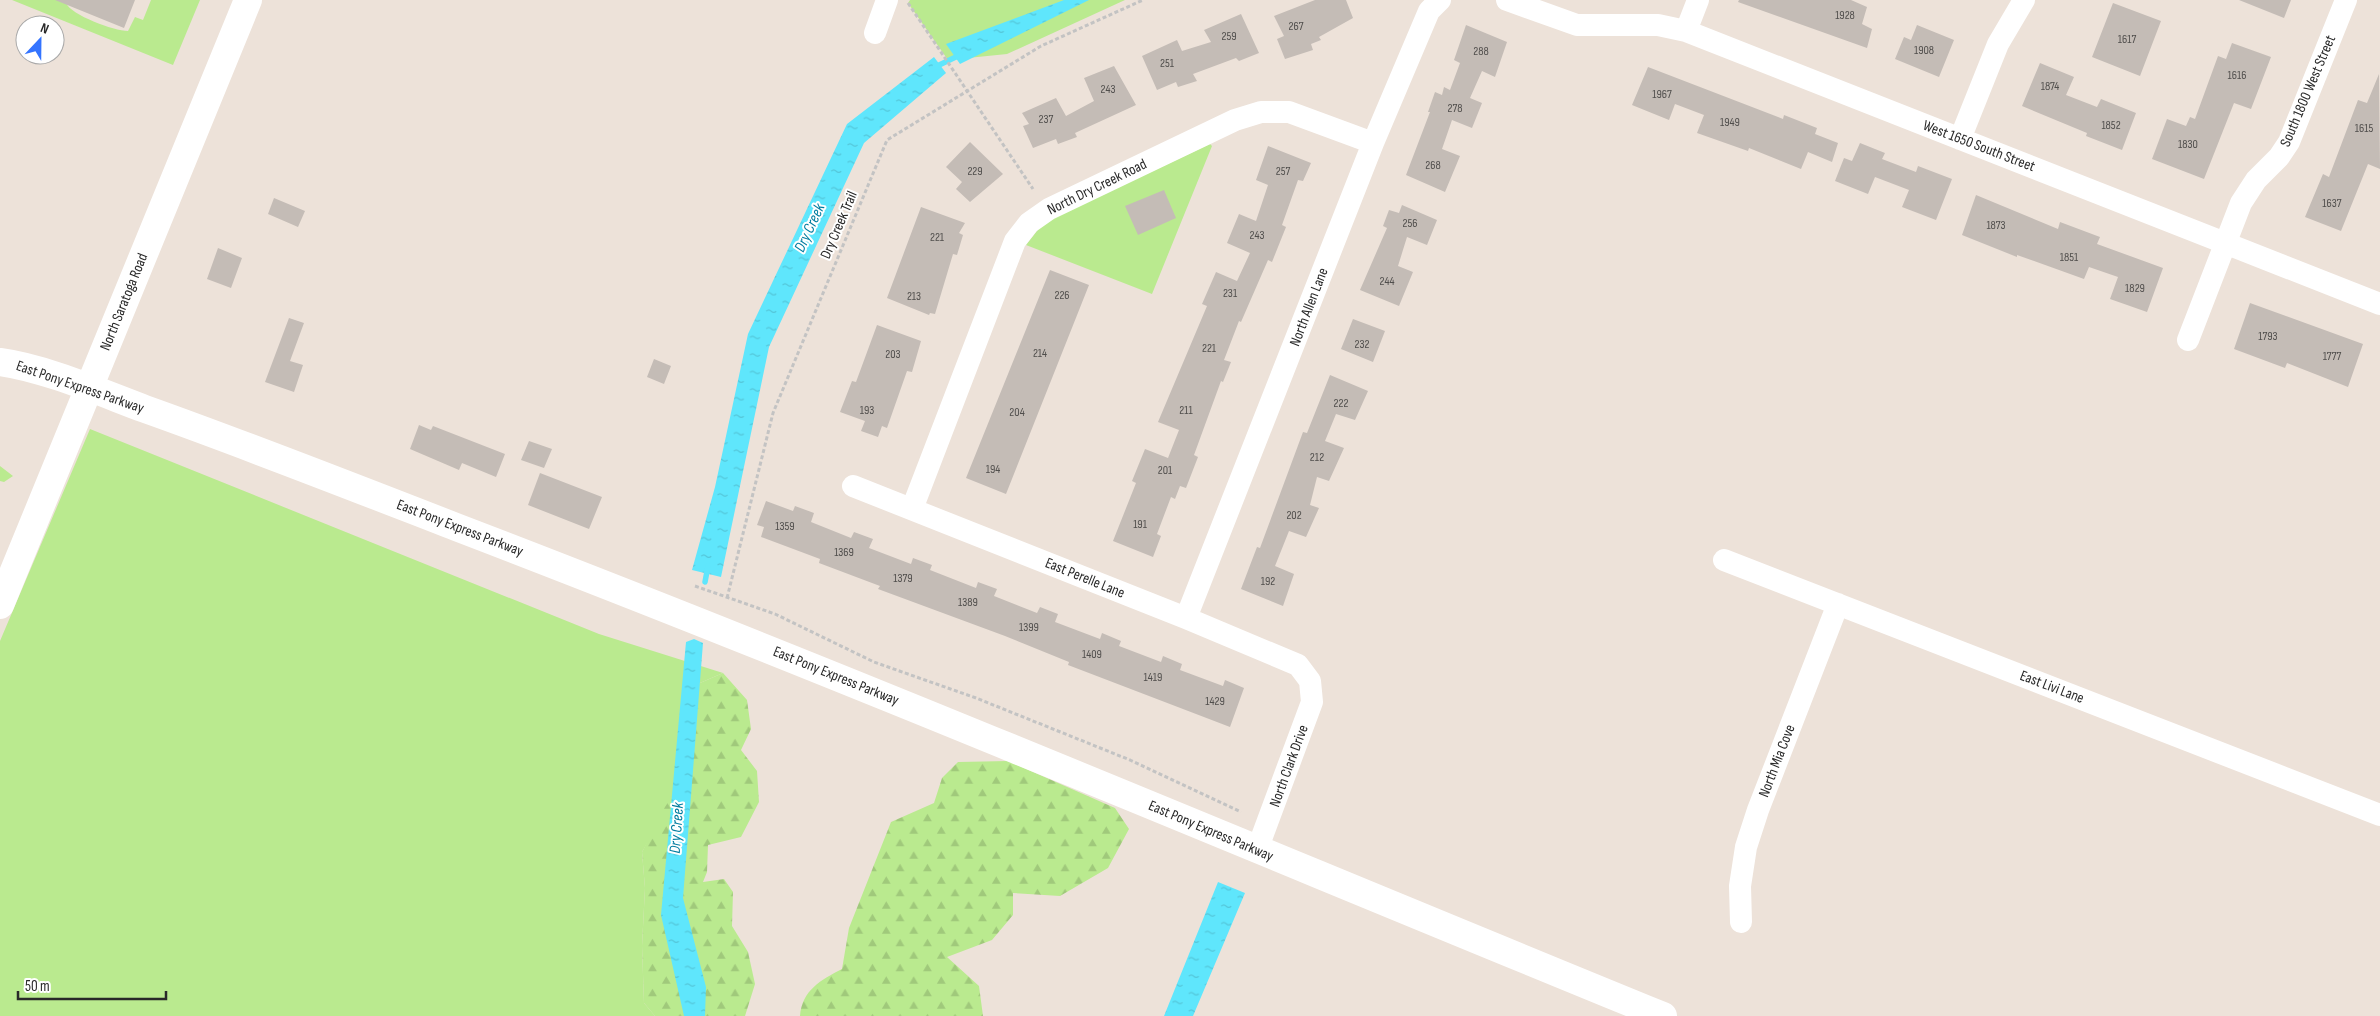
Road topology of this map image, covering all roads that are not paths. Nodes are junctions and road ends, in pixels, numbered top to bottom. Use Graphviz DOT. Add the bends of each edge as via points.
graph roads {
  1 [pos="248,0"];
  2 [pos="1440,0"];
  3 [pos="1507,0"];
  4 [pos="1698,0"];
  5 [pos="2024,0"];
  6 [pos="2346,0"];
  7 [pos="897,2"];
  8 [pos="1686,31"];
  9 [pos="875,32"];
  10 [pos="1960,139"];
  11 [pos="1373,143"];
  12 [pos="2226,243"];
  13 [pos="2380,304"];
  14 [pos="2188,340"];
  15 [pos="0,362"];
  16 [pos="89,388"];
  17 [pos="852,486"];
  18 [pos="912,509"];
  19 [pos="1724,560"];
  20 [pos="1838,604"];
  21 [pos="0,605"];
  22 [pos="1186,618"];
  23 [pos="1310,680"];
  24 [pos="2380,815"];
  25 [pos="1257,850"];
  26 [pos="1741,922"];
  27 [pos="1663,1016"];
  1 -- 16 [label="street, North Saratoga Road"];
  2 -- 11 [label="street, North Allen Lane" via="1418,34"];
  3 -- 8 [label="street, West 1650 South Street" via="1570,24 1658,25"];
  4 -- 8 [label="street"];
  5 -- 10 [label="street" via="1998,44"];
  6 -- 12 [label="street, South 1800 West Street" via="2289,142 2241,203"];
  7 -- 9 [label="street"];
  8 -- 10 [label="street, West 1650 South Street"];
  10 -- 12 [label="street, West 1650 South Street"];
  11 -- 18 [label="street, North Dry Creek Road" via="1289,112 1261,112 1235,120 1049,209 1029,223 1015,241"];
  11 -- 22 [label="street, North Allen Lane"];
  12 -- 13 [label="street, West 1650 South Street"];
  12 -- 14 [label="street, South 1800 West Street"];
  15 -- 16 [label="street, East Pony Express Parkway"];
  16 -- 21 [label="street, North Saratoga Road"];
  16 -- 25 [label="street, East Pony Express Parkway" via="234,440 616,589 908,705"];
  17 -- 18 [label="street, East Perelle Lane"];
  18 -- 22 [label="street, East Perelle Lane"];
  19 -- 20 [label="street, East Livi Lane"];
  20 -- 24 [label="street, East Livi Lane"];
  20 -- 26 [label="street, North Mia Cove" via="1746,847 1740,886"];
  22 -- 23 [label="street, East Perelle Lane" via="1293,662"];
  23 -- 25 [label="street, North Clark Drive" via="1312,702"];
  25 -- 27 [label="street, East Pony Express Parkway"];
}
